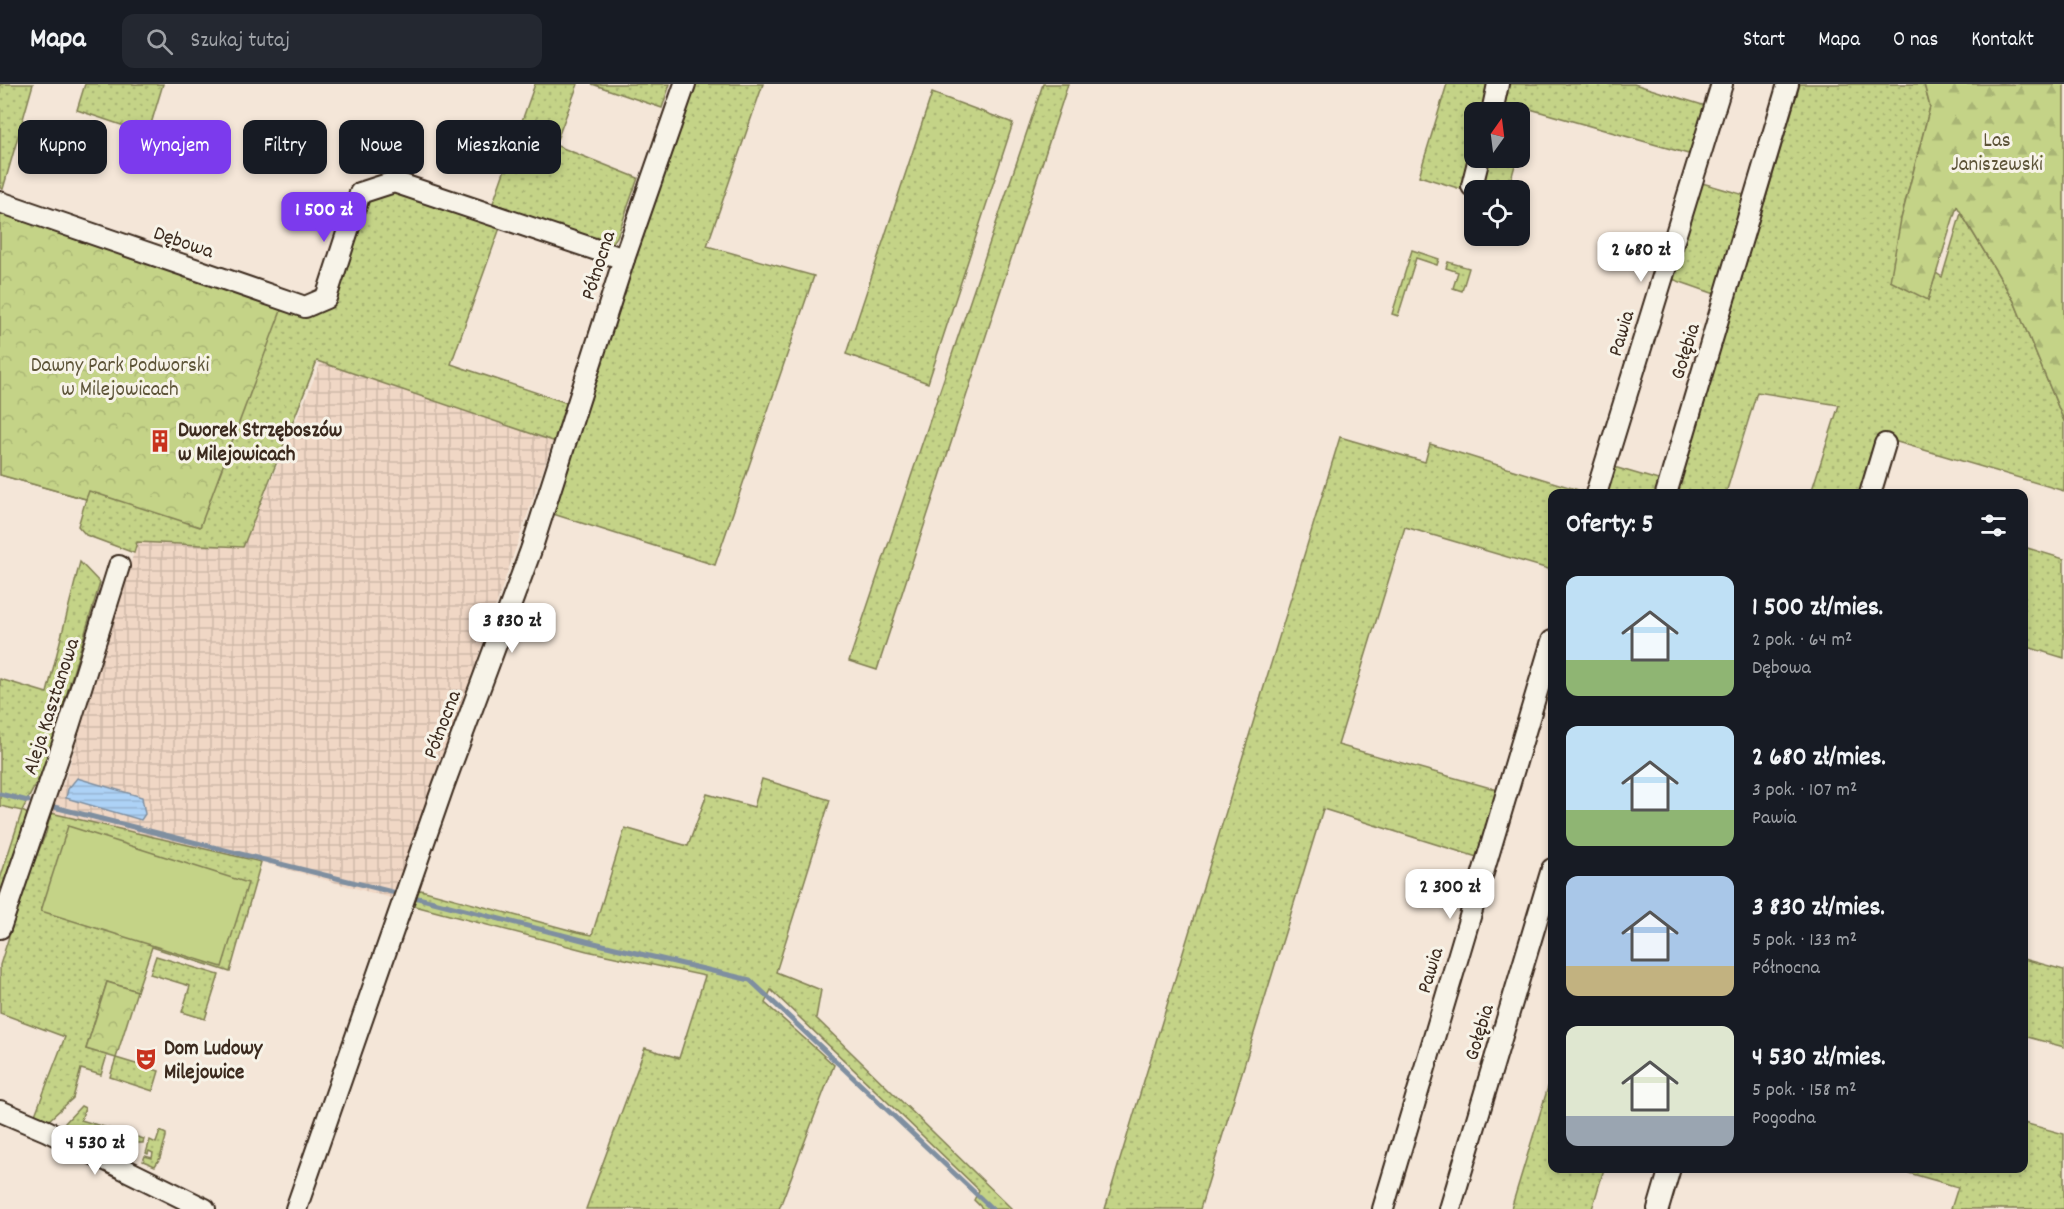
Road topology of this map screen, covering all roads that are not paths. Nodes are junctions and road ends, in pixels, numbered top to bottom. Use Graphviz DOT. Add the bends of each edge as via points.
graph roads {
  1 [pos="684,84"];
  2 [pos="1498,84"];
  3 [pos="1722,84"];
  4 [pos="1788,84"];
  5 [pos="1494,102"];
  6 [pos="0,202"];
  7 [pos="624,259"];
  8 [pos="1885,444"];
  9 [pos="1598,489"];
  10 [pos="1667,489"];
  11 [pos="1872,489"];
  12 [pos="119,566"];
  13 [pos="1548,654"];
  14 [pos="1548,882"];
  15 [pos="0,928"];
  16 [pos="0,1111"];
  17 [pos="1669,1173"];
  18 [pos="205,1209"];
  19 [pos="296,1209"];
  20 [pos="1383,1209"];
  21 [pos="1449,1209"];
  22 [pos="1658,1209"];
  1 -- 7 [label="street, Północna"];
  2 -- 5 [label="street"];
  3 -- 9 [label="street, Pawia"];
  4 -- 10 [label="street, Gołębia"];
  6 -- 7 [label="street, Dębowa" via="305,307 326,298 360,193 394,182"];
  7 -- 19 [label="street, Północna" via="531,550 443,787"];
  8 -- 11 [label="street"];
  12 -- 15 [label="street, Aleja Kasztanowa"];
  13 -- 20 [label="street, Pawia"];
  14 -- 21 [label="street, Gołębia"];
  16 -- 18 [label="street"];
  17 -- 22 [label="street"];
}
